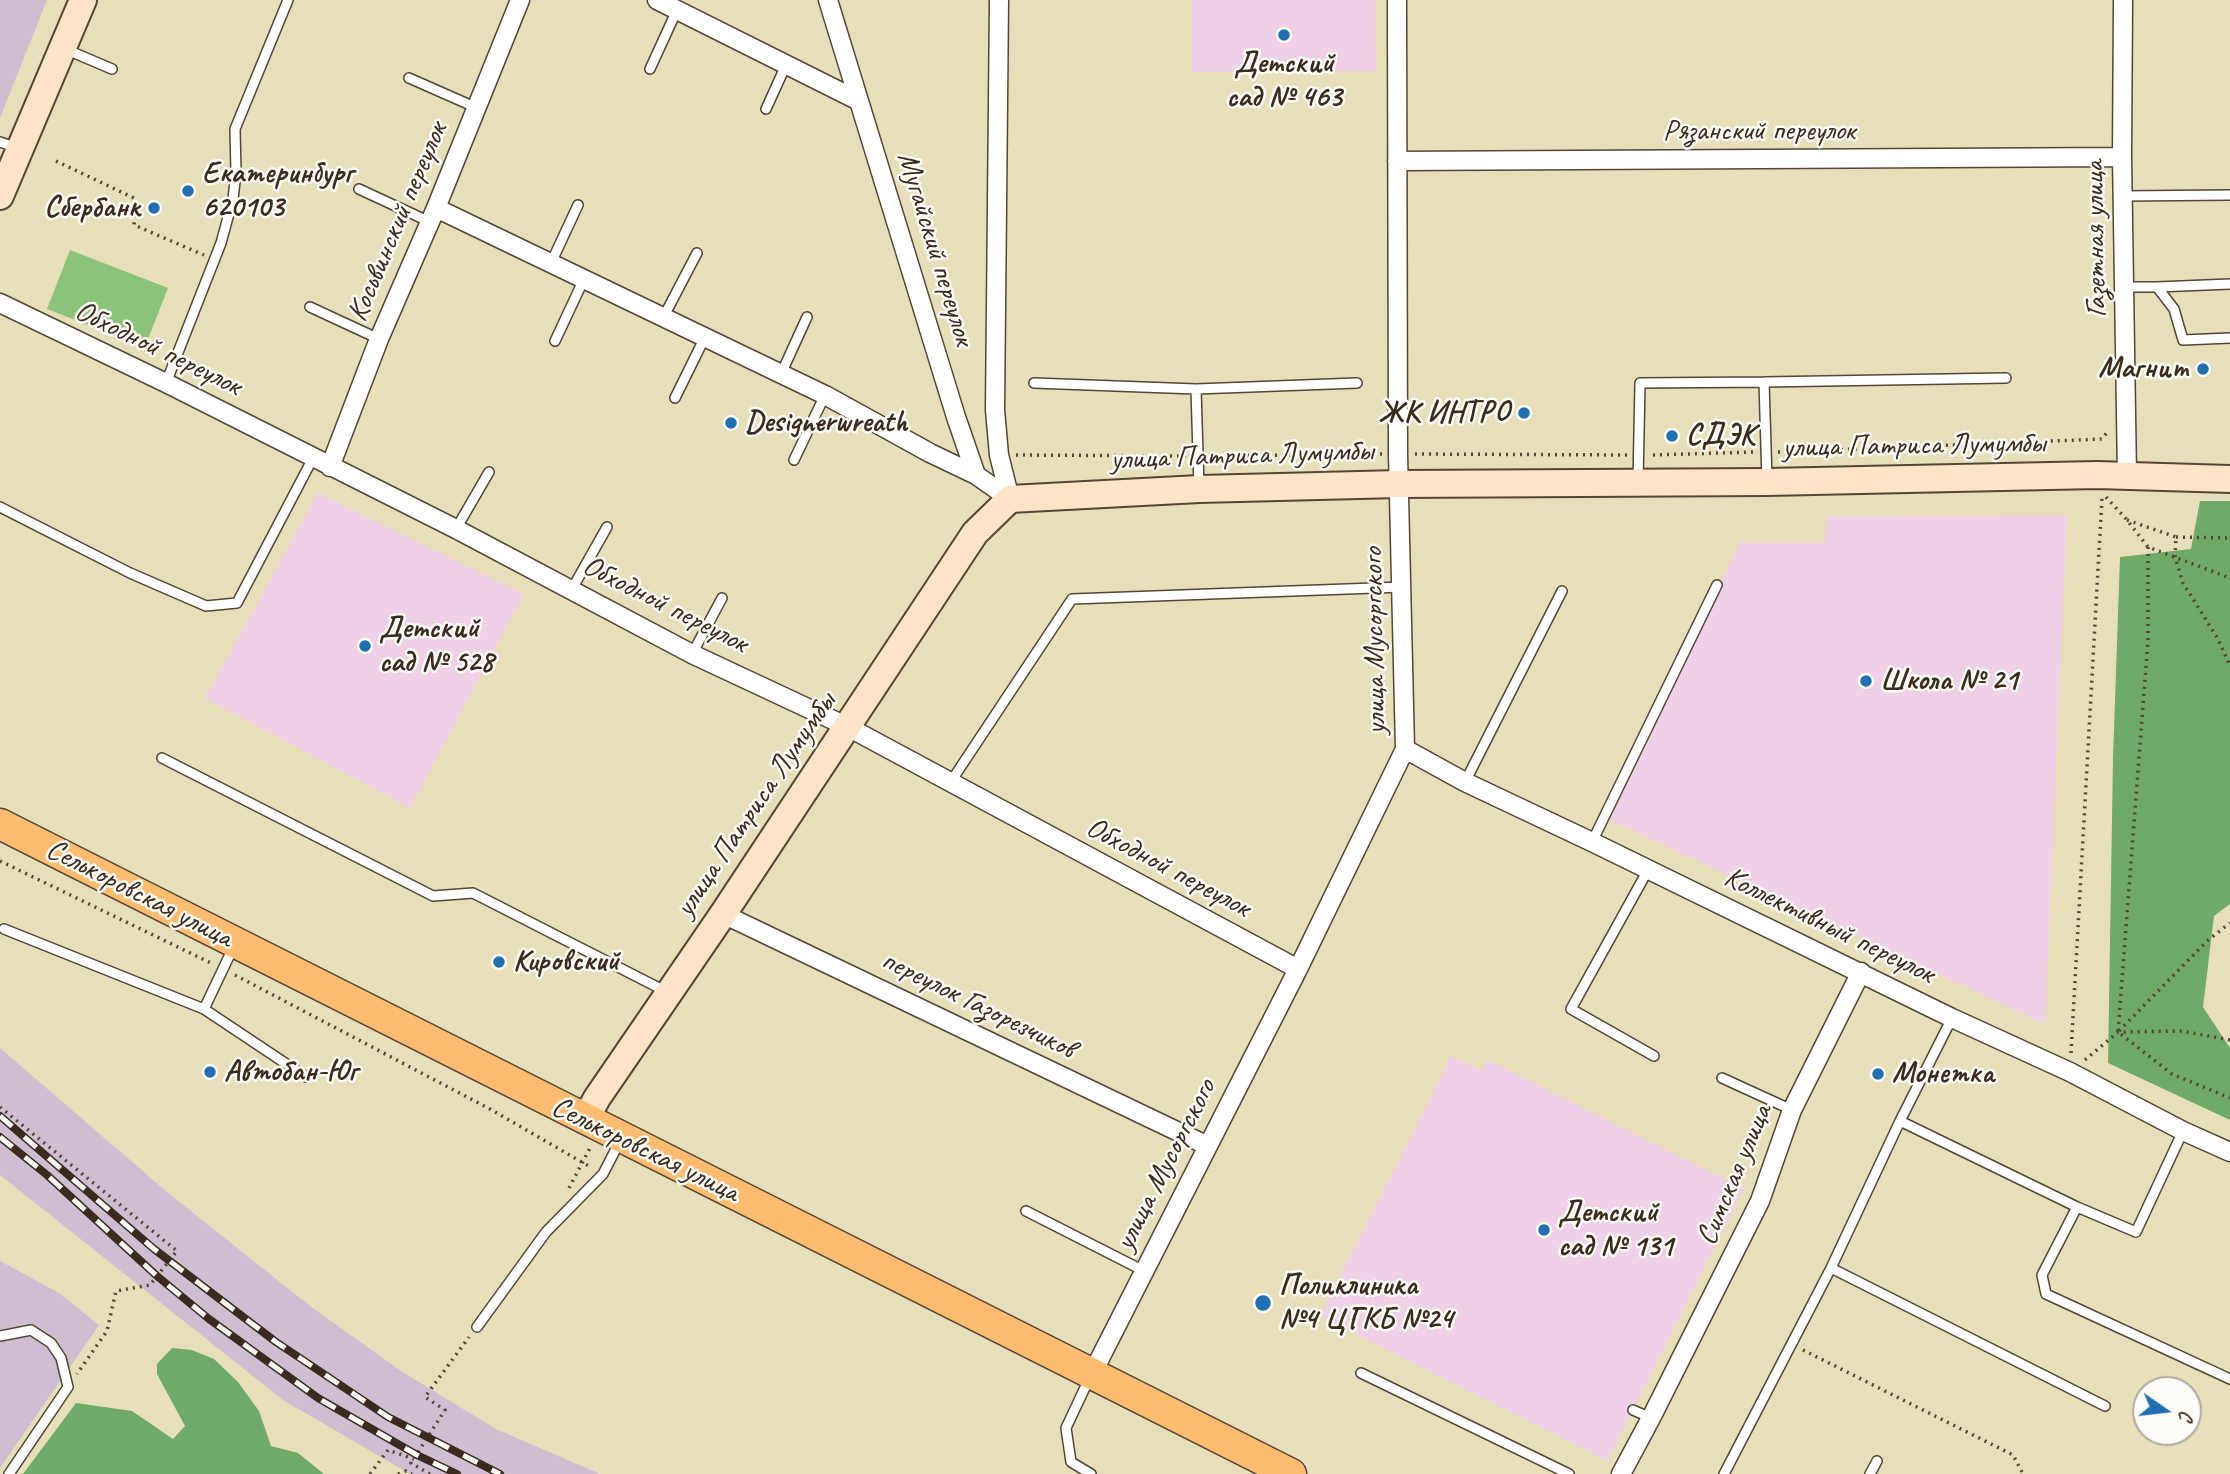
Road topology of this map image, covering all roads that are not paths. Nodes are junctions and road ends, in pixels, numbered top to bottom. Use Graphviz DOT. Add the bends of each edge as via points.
graph roads {
  1 [pos="83,0"];
  2 [pos="289,0"];
  3 [pos="520,0"];
  4 [pos="657,0"];
  5 [pos="828,0"];
  6 [pos="999,0"];
  7 [pos="1398,0"];
  8 [pos="2123,0"];
  9 [pos="677,10"];
  10 [pos="63,48"];
  11 [pos="786,65"];
  12 [pos="112,69"];
  13 [pos="650,69"];
  14 [pos="409,78"];
  15 [pos="859,101"];
  16 [pos="477,108"];
  17 [pos="766,109"];
  18 [pos="10,145"];
  19 [pos="2122,158"];
  20 [pos="1397,161"];
  21 [pos="359,189"];
  22 [pos="2230,195"];
  23 [pos="0,196"];
  24 [pos="2123,196"];
  25 [pos="578,205"];
  26 [pos="433,215"];
  27 [pos="697,253"];
  28 [pos="551,264"];
  29 [pos="584,279"];
  30 [pos="2230,284"];
  31 [pos="2124,287"];
  32 [pos="2157,287"];
  33 [pos="0,303"];
  34 [pos="310,307"];
  35 [pos="663,317"];
  36 [pos="807,317"];
  37 [pos="705,337"];
  38 [pos="2230,338"];
  39 [pos="379,339"];
  40 [pos="555,341"];
  41 [pos="781,374"];
  42 [pos="2006,378"];
  43 [pos="1764,382"];
  44 [pos="166,383"];
  45 [pos="1034,383"];
  46 [pos="1357,383"];
  47 [pos="1196,389"];
  48 [pos="825,395"];
  49 [pos="675,398"];
  50 [pos="313,458"];
  51 [pos="794,460"];
  52 [pos="330,467"];
  53 [pos="489,472"];
  54 [pos="976,475"];
  55 [pos="2127,477"];
  56 [pos="2230,479"];
  57 [pos="1767,482"];
  58 [pos="1637,483"];
  59 [pos="1399,484"];
  60 [pos="1199,489"];
  61 [pos="1010,499"];
  62 [pos="0,507"];
  63 [pos="607,527"];
  64 [pos="456,529"];
  65 [pos="1717,585"];
  66 [pos="1402,587"];
  67 [pos="572,589"];
  68 [pos="1562,591"];
  69 [pos="722,598"];
  70 [pos="692,653"];
  71 [pos="848,727"];
  72 [pos="1405,749"];
  73 [pos="162,758"];
  74 [pos="1465,782"];
  75 [pos="949,783"];
  76 [pos="0,824"];
  77 [pos="1592,842"];
  78 [pos="1648,870"];
  79 [pos="723,915"];
  80 [pos="4,929"];
  81 [pos="229,956"];
  82 [pos="1298,969"];
  83 [pos="1861,972"];
  84 [pos="669,993"];
  85 [pos="204,1009"];
  86 [pos="1952,1018"];
  87 [pos="1654,1056"];
  88 [pos="306,1077"];
  89 [pos="1722,1078"];
  90 [pos="1792,1110"];
  91 [pos="1900,1121"];
  92 [pos="602,1129"];
  93 [pos="2183,1131"];
  94 [pos="1208,1146"];
  95 [pos="2230,1152"];
  96 [pos="2077,1207"];
  97 [pos="1026,1211"];
  98 [pos="1831,1268"];
  99 [pos="1144,1270"];
  100 [pos="477,1327"];
  101 [pos="0,1336"];
  102 [pos="1362,1373"];
  103 [pos="1092,1374"];
  104 [pos="2230,1379"];
  105 [pos="2105,1406"];
  106 [pos="1633,1410"];
  107 [pos="1651,1418"];
  108 [pos="1877,1461"];
  109 [pos="9,1474"];
  110 [pos="1091,1474"];
  111 [pos="1291,1474"];
  112 [pos="1569,1474"];
  113 [pos="1621,1474"];
  114 [pos="1724,1474"];
  115 [pos="1870,1474"];
  1 -- 10 [label="street"];
  2 -- 44 [label="lane" via="235,129 233,199"];
  3 -- 16 [label="street, Косьвинский переулок"];
  4 -- 9 [label="street"];
  5 -- 15 [label="street, Мугайский переулок"];
  6 -- 61 [label="street" via="995,410 999,455"];
  7 -- 20 [label="street, улица Мусоргского"];
  8 -- 19 [label="street, Газетная улица"];
  9 -- 11 [label="street"];
  9 -- 13 [label="lane"];
  10 -- 12 [label="lane"];
  10 -- 18 [label="street"];
  11 -- 15 [label="street"];
  11 -- 17 [label="lane"];
  14 -- 16 [label="lane"];
  15 -- 54 [label="street, Мугайский переулок"];
  16 -- 26 [label="street, Косьвинский переулок"];
  18 -- 23 [label="street"];
  19 -- 20 [label="street, Рязанский переулок"];
  19 -- 24 [label="street, Газетная улица"];
  20 -- 59 [label="street, улица Мусоргского"];
  21 -- 26 [label="lane"];
  22 -- 24 [label="lane"];
  24 -- 31 [label="street, Газетная улица"];
  25 -- 28 [label="lane"];
  26 -- 28 [label="street"];
  26 -- 39 [label="street, Косьвинский переулок"];
  27 -- 35 [label="lane"];
  28 -- 29 [label="street"];
  29 -- 35 [label="street"];
  29 -- 40 [label="lane"];
  30 -- 32 [label="lane"];
  31 -- 32 [label="lane"];
  31 -- 55 [label="street, Газетная улица"];
  32 -- 38 [label="lane" via="2174,309 2183,340"];
  33 -- 44 [label="street, Обходной переулок"];
  34 -- 39 [label="lane"];
  35 -- 37 [label="street"];
  36 -- 41 [label="lane"];
  37 -- 41 [label="street"];
  37 -- 49 [label="lane"];
  39 -- 52 [label="street, Косьвинский переулок"];
  41 -- 48 [label="street"];
  42 -- 43 [label="lane"];
  43 -- 57 [label="lane"];
  43 -- 58 [label="lane" via="1640,383"];
  44 -- 50 [label="street, Обходной переулок"];
  45 -- 47 [label="lane"];
  46 -- 47 [label="lane"];
  47 -- 60 [label="lane"];
  48 -- 51 [label="lane"];
  48 -- 54 [label="street"];
  50 -- 52 [label="street, Обходной переулок"];
  50 -- 62 [label="lane" via="237,603 206,606"];
  52 -- 64 [label="street, Обходной переулок"];
  53 -- 64 [label="lane"];
  54 -- 61 [label="street"];
  55 -- 56 [label="street, улица Патриса Лумумбы"];
  55 -- 57 [label="street, улица Патриса Лумумбы"];
  57 -- 58 [label="street, улица Патриса Лумумбы"];
  58 -- 59 [label="street, улица Патриса Лумумбы"];
  59 -- 60 [label="street, улица Патриса Лумумбы"];
  59 -- 66 [label="street, улица Мусоргского"];
  60 -- 61 [label="street, улица Патриса Лумумбы"];
  61 -- 71 [label="street, улица Патриса Лумумбы" via="975,533"];
  63 -- 67 [label="lane"];
  64 -- 67 [label="street, Обходной переулок"];
  65 -- 77 [label="lane"];
  66 -- 72 [label="street, улица Мусоргского"];
  66 -- 75 [label="lane" via="1072,598"];
  67 -- 70 [label="street, Обходной переулок"];
  68 -- 74 [label="lane"];
  69 -- 70 [label="lane"];
  70 -- 71 [label="street, Обходной переулок"];
  71 -- 75 [label="street, Обходной переулок"];
  71 -- 79 [label="street, улица Патриса Лумумбы"];
  72 -- 74 [label="street, Коллективный переулок"];
  72 -- 82 [label="street, улица Мусоргского"];
  73 -- 84 [label="lane" via="433,896 473,893"];
  74 -- 77 [label="street, Коллективный переулок"];
  75 -- 82 [label="street, Обходной переулок"];
  76 -- 81 [label="main road, Селькоровская улица"];
  77 -- 78 [label="street, Коллективный переулок"];
  78 -- 83 [label="street, Коллективный переулок"];
  78 -- 87 [label="lane" via="1571,1009"];
  79 -- 84 [label="street, улица Патриса Лумумбы"];
  79 -- 94 [label="street, переулок Газорезчиков"];
  80 -- 85 [label="lane"];
  81 -- 85 [label="lane"];
  81 -- 92 [label="main road, Селькоровская улица"];
  82 -- 94 [label="street, улица Мусоргского"];
  83 -- 86 [label="street, Коллективный переулок"];
  83 -- 90 [label="street, Симская улица"];
  84 -- 92 [label="street, улица Патриса Лумумбы" via="597,1098"];
  85 -- 88 [label="lane"];
  86 -- 91 [label="lane"];
  86 -- 93 [label="street, Коллективный переулок"];
  89 -- 90 [label="lane"];
  90 -- 107 [label="street, Симская улица" via="1760,1201"];
  91 -- 96 [label="lane"];
  91 -- 98 [label="lane"];
  92 -- 100 [label="lane" via="603,1174 546,1232"];
  92 -- 103 [label="main road, Селькоровская улица"];
  93 -- 95 [label="street, Коллективный переулок"];
  93 -- 96 [label="lane" via="2136,1232"];
  94 -- 99 [label="street, улица Мусоргского"];
  96 -- 104 [label="lane" via="2042,1275 2046,1294"];
  97 -- 99 [label="lane"];
  98 -- 105 [label="lane"];
  98 -- 114 [label="lane"];
  99 -- 103 [label="street, улица Мусоргского"];
  101 -- 109 [label="lane" via="31,1331 51,1343 61,1358 68,1387"];
  102 -- 112 [label="lane"];
  103 -- 110 [label="lane" via="1066,1428 1071,1462"];
  103 -- 111 [label="main road, Селькоровская улица"];
  106 -- 107 [label="lane"];
  107 -- 113 [label="street, Симская улица"];
  108 -- 115 [label="lane"];
}
